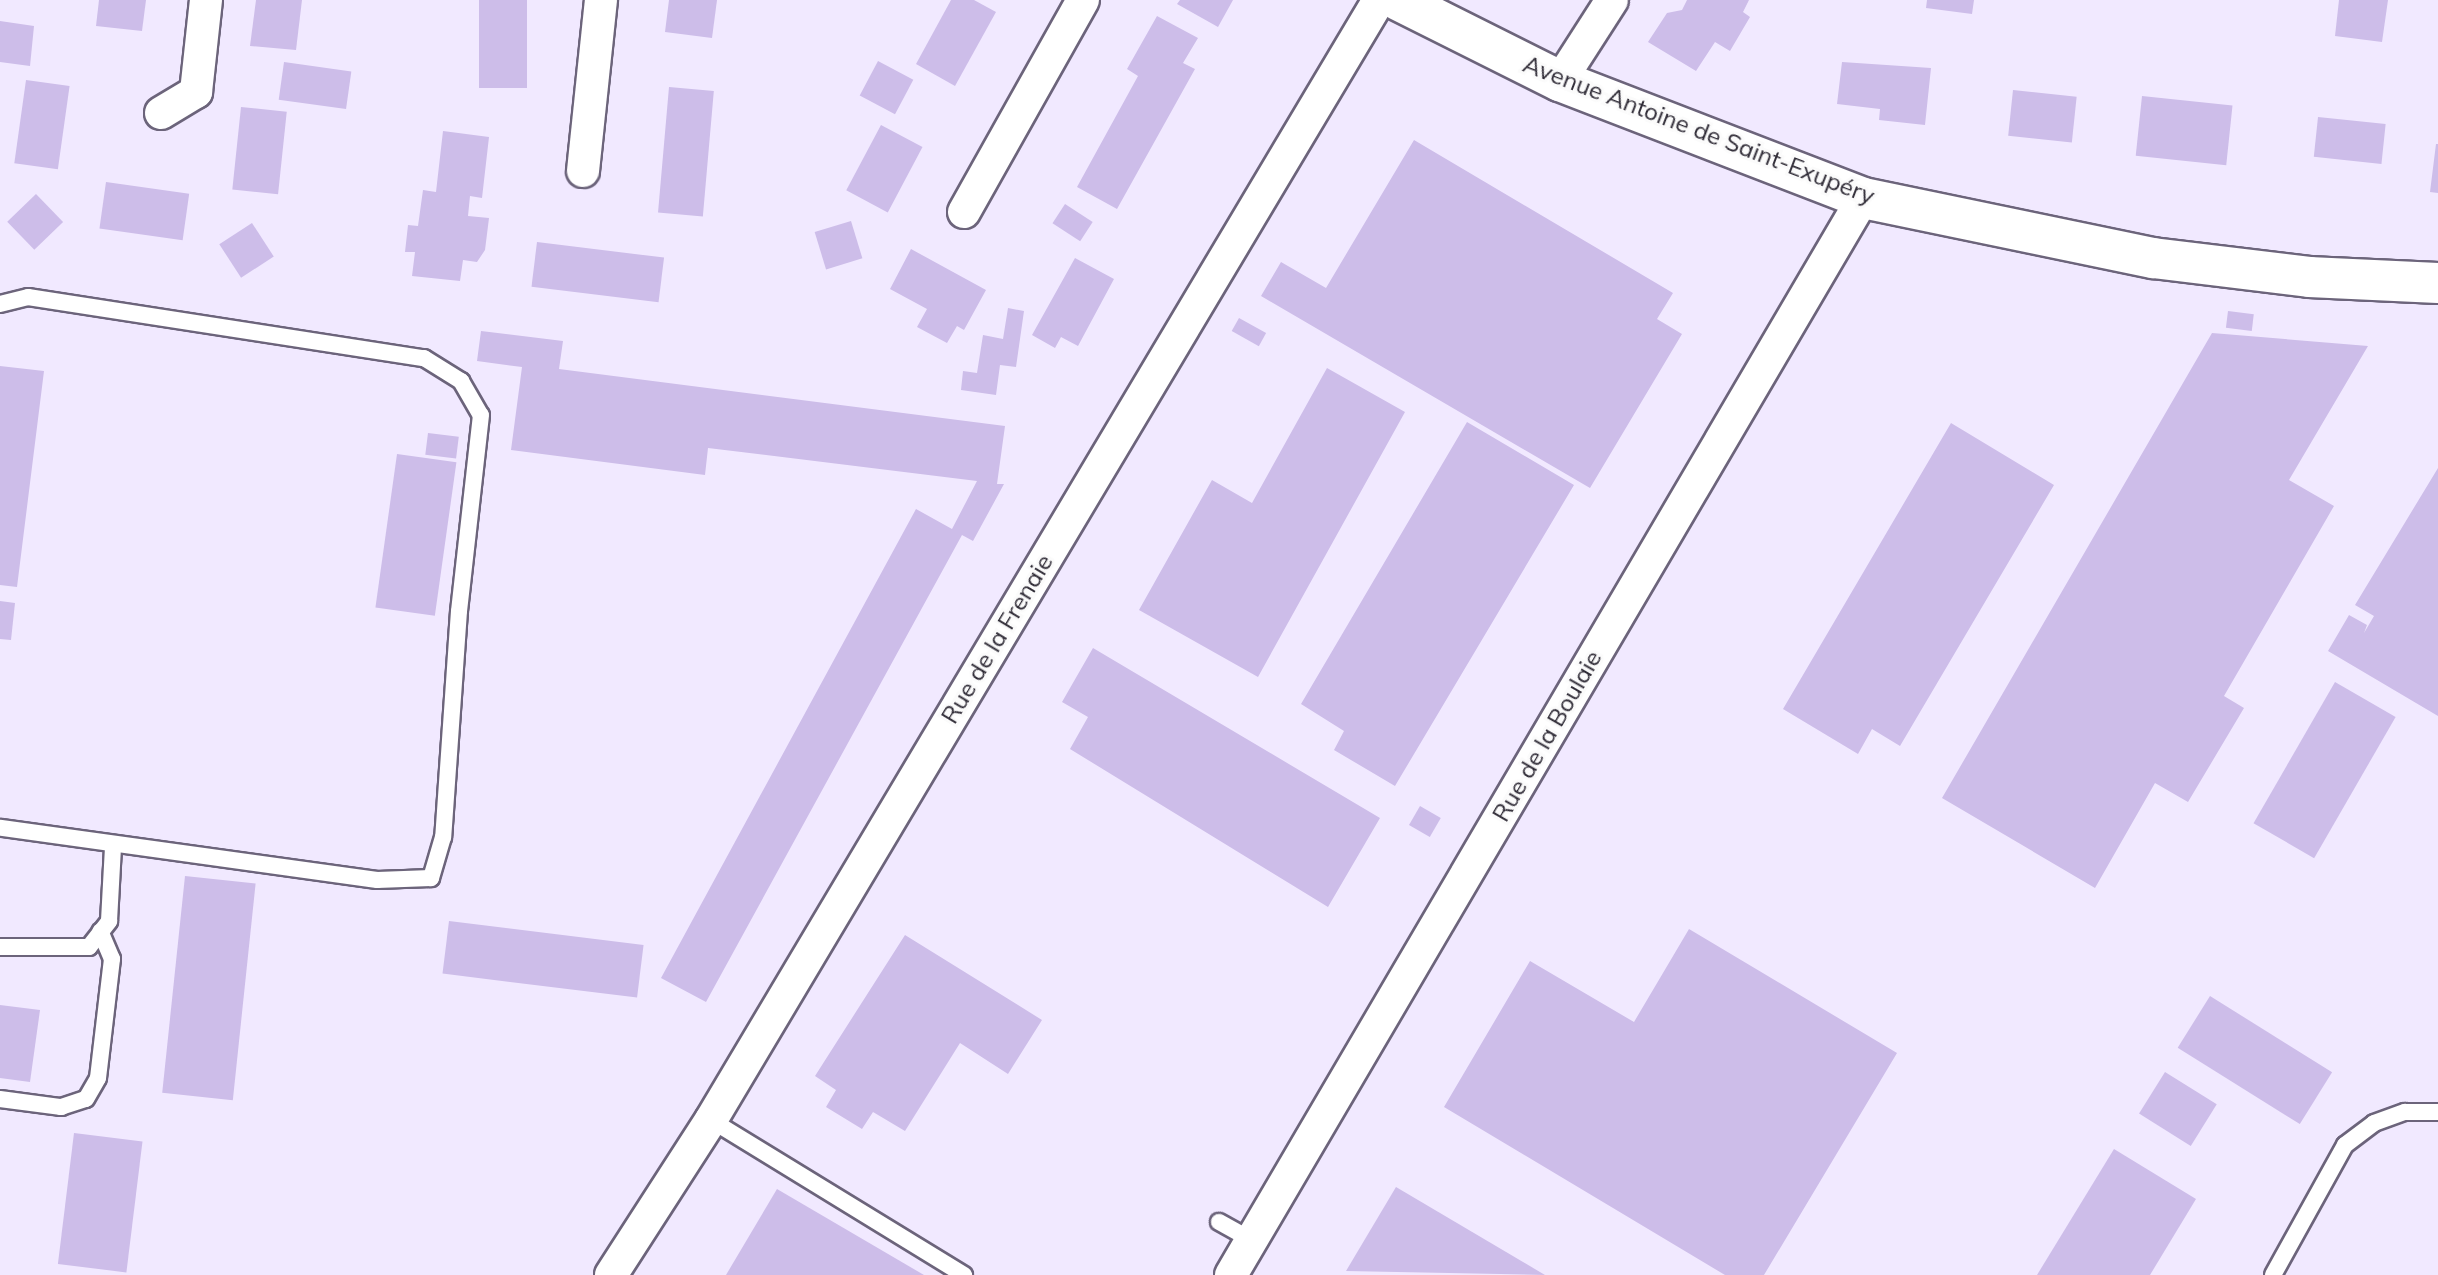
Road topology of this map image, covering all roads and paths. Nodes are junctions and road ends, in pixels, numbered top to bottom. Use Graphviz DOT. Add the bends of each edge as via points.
graph roads {
  1 [pos="206,0"];
  2 [pos="601,0"];
  3 [pos="1083,0"];
  4 [pos="1379,0"];
  5 [pos="1398,0"];
  6 [pos="1612,0"];
  7 [pos="1560,81"];
  8 [pos="161,113"];
  9 [pos="583,171"];
  10 [pos="1863,198"];
  11 [pos="964,212"];
  12 [pos="2438,283"];
  13 [pos="0,304"];
  14 [pos="0,828"];
  15 [pos="113,846"];
  16 [pos="100,931"];
  17 [pos="0,947"];
  18 [pos="0,1099"];
  19 [pos="2438,1112"];
  20 [pos="711,1120"];
  21 [pos="1219,1222"];
  22 [pos="1251,1240"];
  23 [pos="611,1275"];
  24 [pos="964,1275"];
  25 [pos="1231,1275"];
  26 [pos="2273,1275"];
  1 -- 8 [label="street" via="196,92"];
  2 -- 9 [label="street"];
  3 -- 11 [label="street"];
  4 -- 20 [label="street, Rue de la Frenaie"];
  5 -- 7 [label="street, Avenue Antoine de Saint-Exupéry"];
  6 -- 7 [label="street"];
  7 -- 10 [label="street, Avenue Antoine de Saint-Exupéry"];
  10 -- 12 [label="street, Avenue Antoine de Saint-Exupéry" via="2153,258 2309,277"];
  10 -- 22 [label="street, Rue de la Boulaie"];
  13 -- 15 [label="lane" via="28,297 424,358 461,381 481,415 459,611 443,837 431,878 377,880"];
  14 -- 15 [label="lane"];
  15 -- 16 [label="lane" via="109,921"];
  16 -- 17 [label="lane" via="89,947"];
  16 -- 18 [label="lane" via="112,959 98,1078 86,1099 61,1107"];
  19 -- 26 [label="lane" via="2394,1116 2345,1145"];
  20 -- 23 [label="street, Rue de la Frenaie"];
  20 -- 24 [label="lane"];
  21 -- 22 [label="lane"];
  22 -- 25 [label="street, Rue de la Boulaie"];
}
